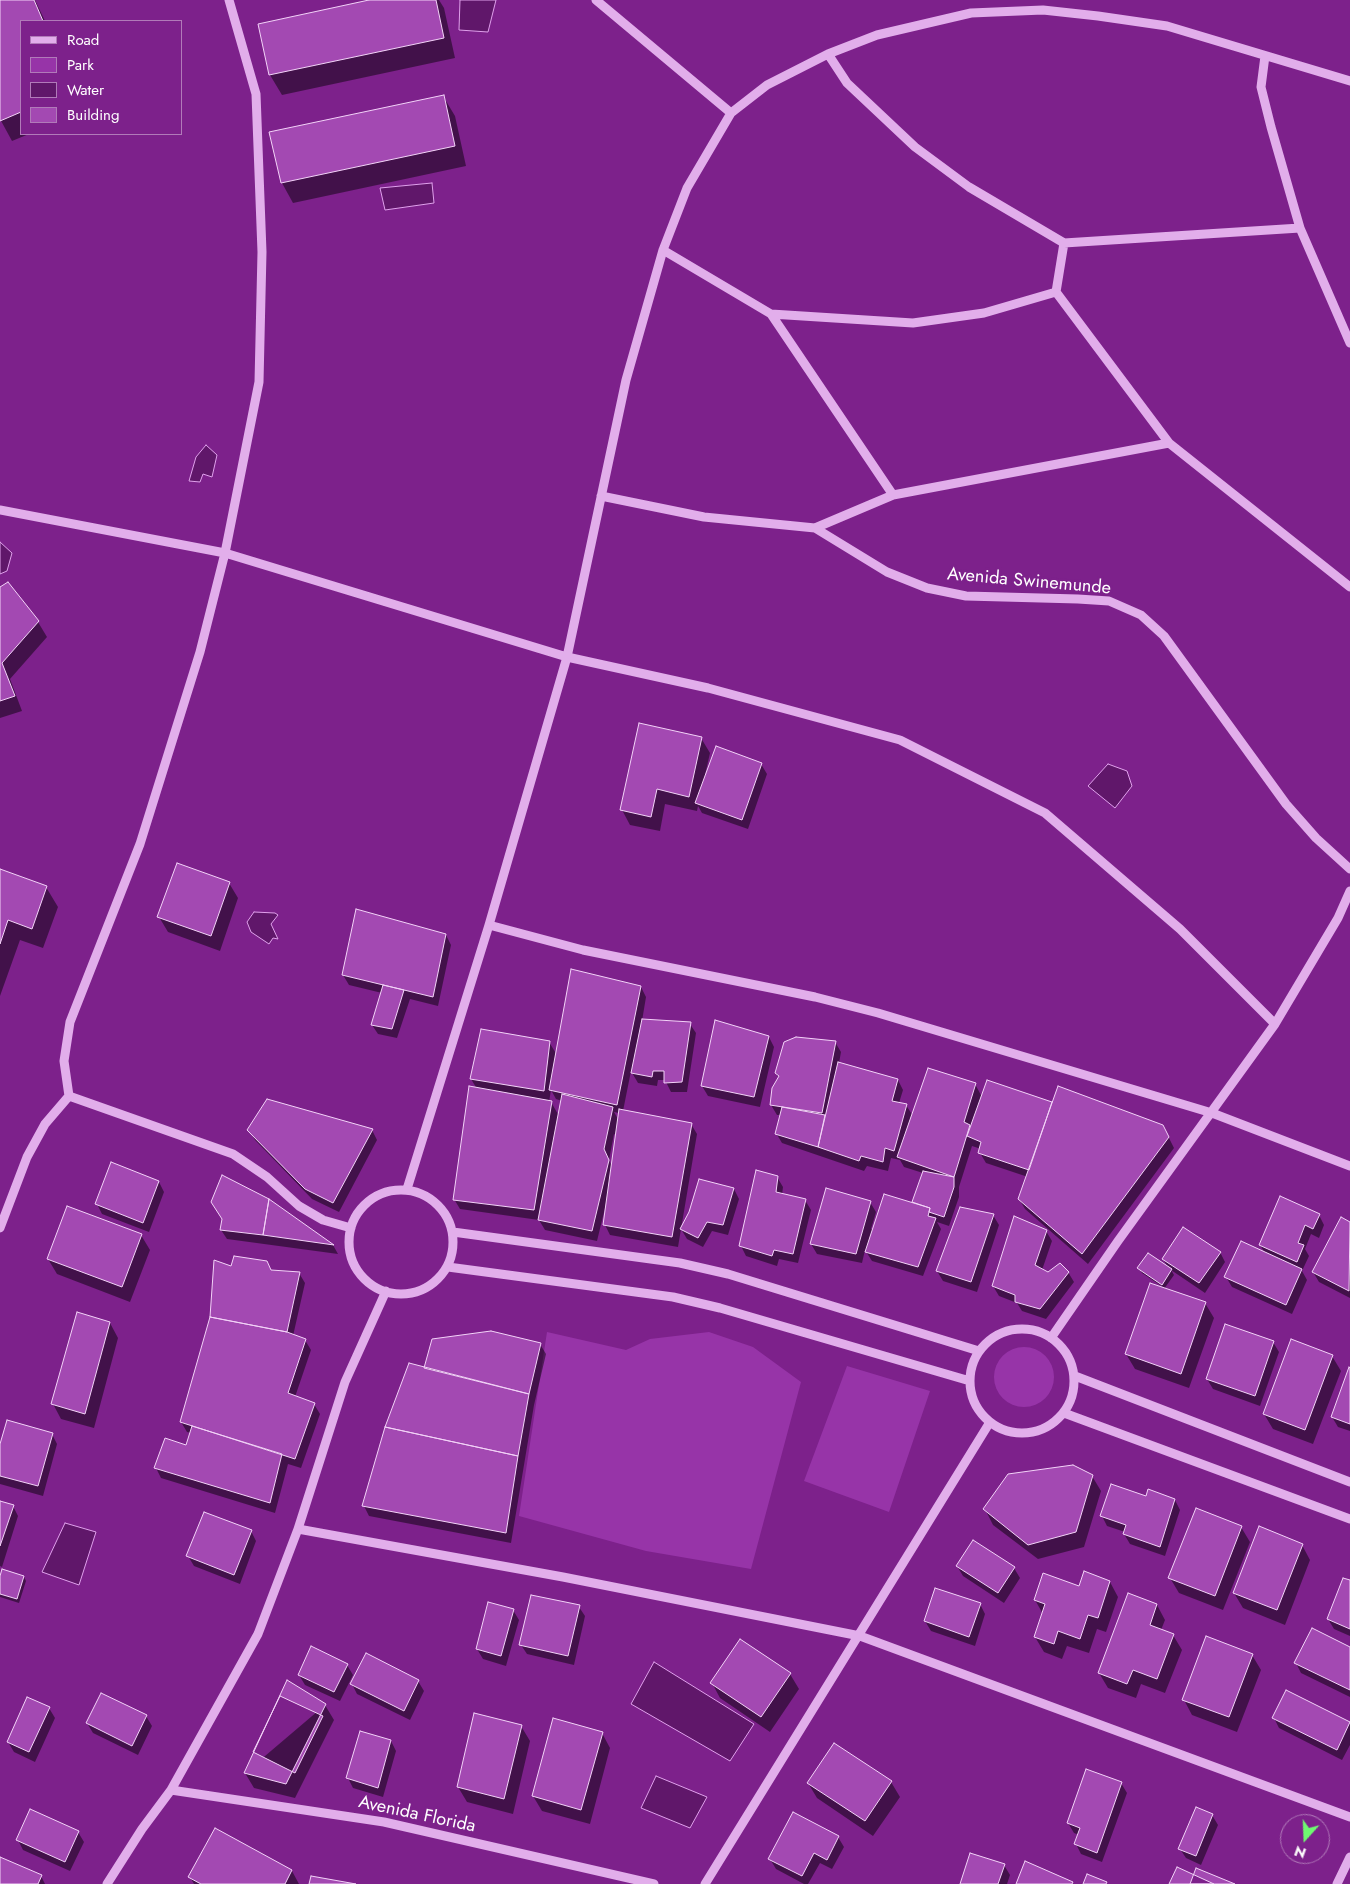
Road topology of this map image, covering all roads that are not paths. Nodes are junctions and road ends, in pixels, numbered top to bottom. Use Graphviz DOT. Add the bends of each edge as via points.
graph roads {
  1 [pos="229,0"];
  2 [pos="596,0"];
  3 [pos="828,54"];
  4 [pos="1265,56"];
  5 [pos="1350,81"];
  6 [pos="731,113"];
  7 [pos="1300,228"];
  8 [pos="1064,243"];
  9 [pos="663,250"];
  10 [pos="1056,292"];
  11 [pos="771,314"];
  12 [pos="1350,343"];
  13 [pos="1169,443"];
  14 [pos="893,495"];
  15 [pos="602,496"];
  16 [pos="0,510"];
  17 [pos="815,528"];
  18 [pos="225,554"];
  19 [pos="1350,587"];
  20 [pos="567,657"];
  21 [pos="1350,869"];
  22 [pos="1350,891"];
  23 [pos="489,925"];
  24 [pos="1275,1024"];
  25 [pos="70,1096"];
  26 [pos="1212,1113"];
  27 [pos="1350,1166"];
  28 [pos="407,1189"];
  29 [pos="0,1228"];
  30 [pos="351,1228"];
  31 [pos="453,1232"];
  32 [pos="448,1267"];
  33 [pos="386,1292"];
  34 [pos="1051,1338"];
  35 [pos="979,1351"];
  36 [pos="1075,1376"];
  37 [pos="970,1382"];
  38 [pos="1064,1413"];
  39 [pos="990,1422"];
  40 [pos="1350,1482"];
  41 [pos="1350,1519"];
  42 [pos="298,1529"];
  43 [pos="860,1636"];
  44 [pos="171,1790"];
  45 [pos="1350,1817"];
  46 [pos="1350,1858"];
  47 [pos="107,1884"];
  48 [pos="654,1884"];
  49 [pos="705,1884"];
  50 [pos="1337,1884"];
  1 -- 18 [label="street" via="256,94 262,252 259,382"];
  2 -- 6 [label="street"];
  3 -- 4 [label="street" via="877,35 971,13 1043,10 1167,26"];
  3 -- 6 [label="street" via="767,85"];
  3 -- 8 [label="street" via="847,83 915,147 969,187"];
  4 -- 5 [label="street"];
  4 -- 7 [label="street" via="1261,86"];
  6 -- 9 [label="street" via="687,188"];
  7 -- 8 [label="street"];
  7 -- 12 [label="street"];
  8 -- 10 [label="street"];
  9 -- 11 [label="street"];
  9 -- 15 [label="street" via="626,380"];
  10 -- 11 [label="street" via="984,313 913,323"];
  10 -- 13 [label="street"];
  11 -- 14 [label="street"];
  13 -- 14 [label="street"];
  13 -- 19 [label="street"];
  14 -- 17 [label="street"];
  15 -- 17 [label="street, Avenida Swinemunde" via="704,517"];
  15 -- 20 [label="street"];
  16 -- 18 [label="street"];
  17 -- 21 [label="street, Avenida Swinemunde" via="886,572 927,588 966,596 1109,601 1141,614 1164,636 1286,804"];
  18 -- 20 [label="street"];
  18 -- 25 [label="street" via="200,652 140,844 70,1022 64,1061"];
  20 -- 23 [label="street"];
  20 -- 24 [label="street" via="708,688 900,740 1045,813 1180,929"];
  22 -- 24 [label="street" via="1338,918"];
  23 -- 26 [label="street" via="583,950 815,996"];
  23 -- 28 [label="street"];
  24 -- 26 [label="street"];
  25 -- 29 [label="street" via="45,1124 27,1157"];
  25 -- 30 [label="street" via="234,1154 267,1177 299,1206 323,1220"];
  26 -- 27 [label="street"];
  26 -- 34 [label="street"];
  28 -- 30 [label="street" via="388,1191 372,1198 359,1211"];
  28 -- 31 [label="street" via="434,1202 444,1212"];
  30 -- 33 [label="street" via="349,1247 355,1266 368,1282"];
  31 -- 32 [label="street" via="454,1250"];
  31 -- 35 [label="street" via="690,1265"];
  32 -- 33 [label="street" via="432,1284 410,1293"];
  32 -- 37 [label="street" via="673,1297"];
  33 -- 42 [label="street" via="345,1382"];
  34 -- 35 [label="street" via="1032,1330 1012,1330 994,1337"];
  34 -- 36 [label="street" via="1067,1354"];
  35 -- 37 [label="street"];
  36 -- 38 [label="street" via="1073,1396"];
  36 -- 40 [label="street"];
  37 -- 39 [label="street" via="975,1404"];
  38 -- 39 [label="street" via="1049,1426 1029,1433 1009,1432"];
  38 -- 41 [label="street"];
  39 -- 43 [label="street"];
  42 -- 43 [label="street"];
  42 -- 44 [label="street" via="258,1634"];
  43 -- 45 [label="street"];
  43 -- 49 [label="street"];
  44 -- 47 [label="street"];
  44 -- 48 [label="street, Avenida Florida" via="384,1822"];
  46 -- 50 [label="street"];
}
